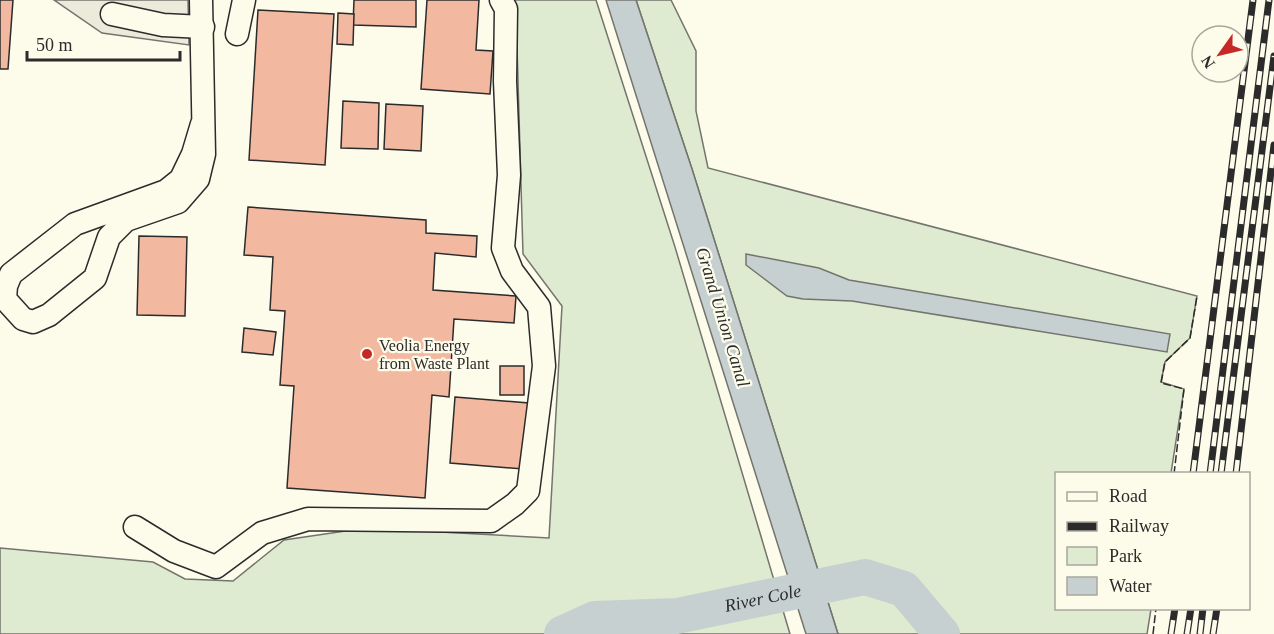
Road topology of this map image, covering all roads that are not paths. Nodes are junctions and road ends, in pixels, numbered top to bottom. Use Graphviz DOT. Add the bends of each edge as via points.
graph roads {
  1 [pos="201,0"];
  2 [pos="244,0"];
  3 [pos="501,0"];
  4 [pos="112,14"];
  5 [pos="202,27"];
  6 [pos="237,34"];
  7 [pos="202,124"];
  8 [pos="135,527"];
  1 -- 5 [label="lane"];
  2 -- 6 [label="lane"];
  3 -- 8 [label="lane" via="506,9 509,175 503,248 512,271 538,307 544,366 528,491 491,521 308,519 262,533 216,567 174,551"];
  4 -- 5 [label="lane" via="163,25"];
  5 -- 7 [label="lane"];
  7 -- 7 [label="lane" via="204,154 198,178 178,202 126,220 109,237 95,278 49,315 33,322 23,319 5,299 11,274 75,224 166,191 181,179"];
}
